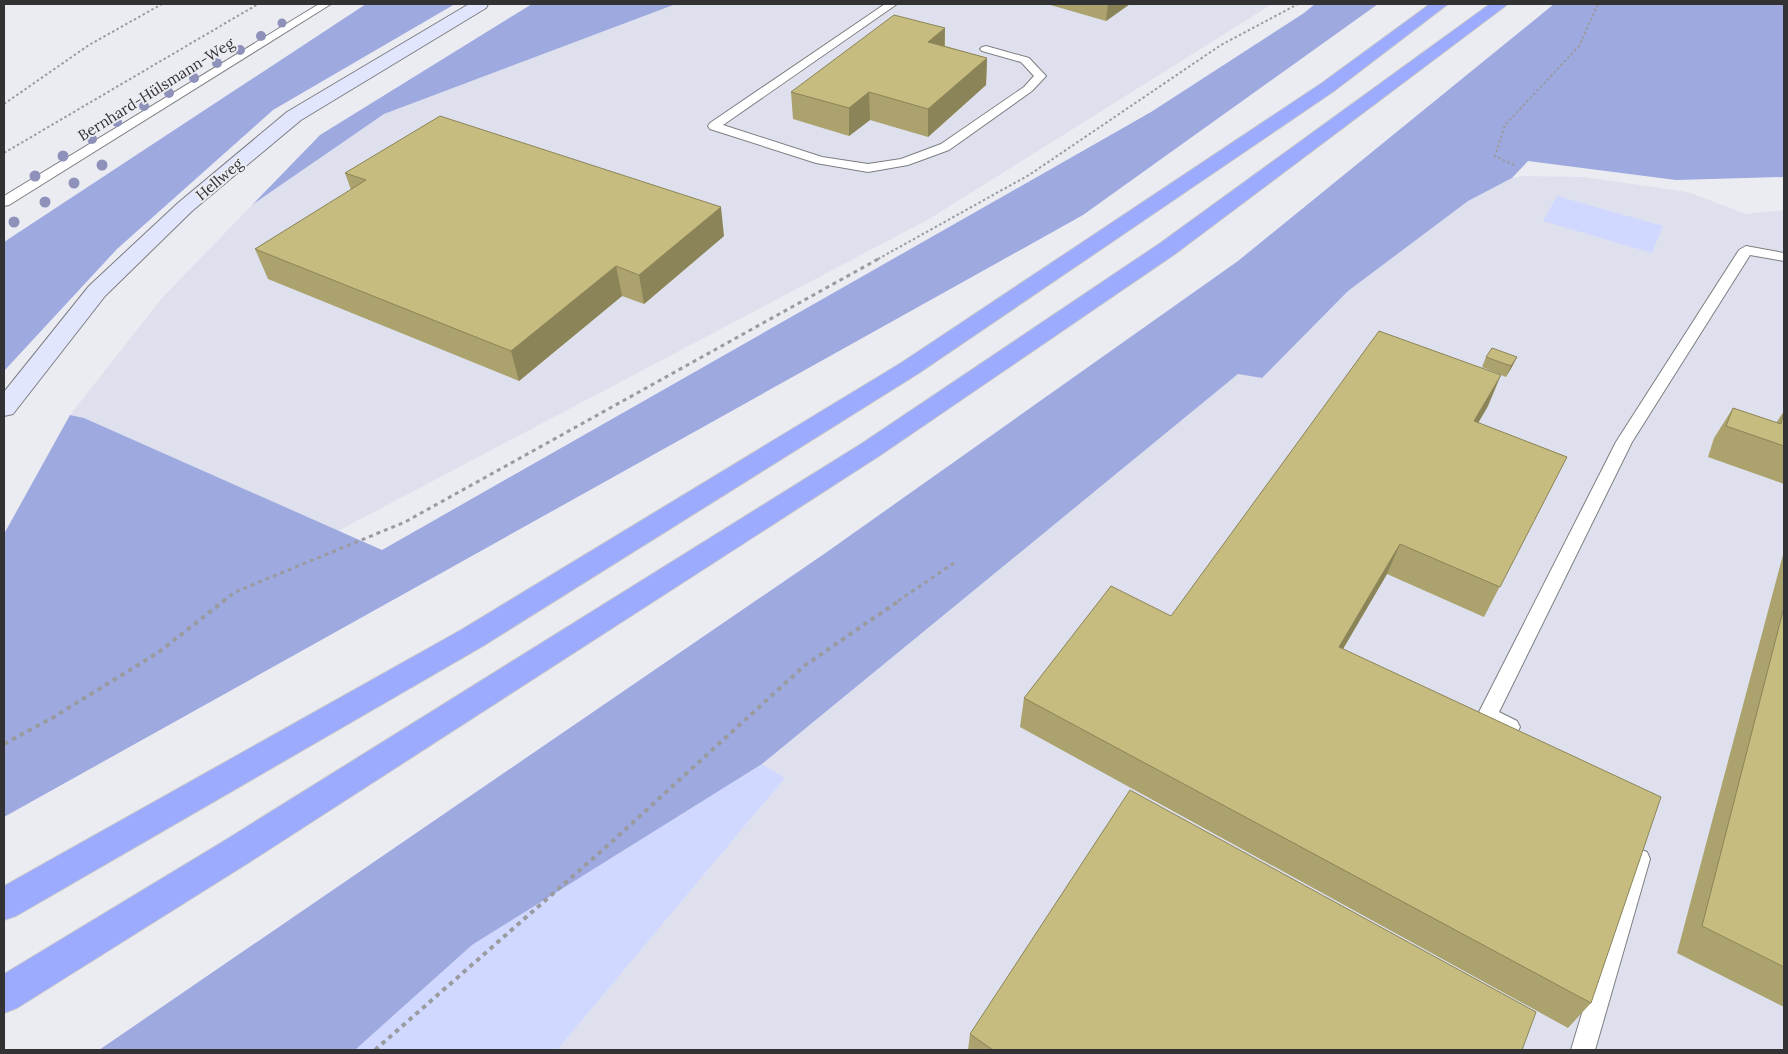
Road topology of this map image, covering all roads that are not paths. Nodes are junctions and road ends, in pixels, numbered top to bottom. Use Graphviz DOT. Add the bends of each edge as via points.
graph roads {
  1 [pos="326,4"];
  2 [pos="480,4"];
  3 [pos="892,4"];
  4 [pos="1440,4"];
  5 [pos="1500,4"];
  6 [pos="986,49"];
  7 [pos="4,202"];
  8 [pos="1784,257"];
  9 [pos="4,408"];
  10 [pos="1523,733"];
  11 [pos="1643,845"];
  12 [pos="4,904"];
  13 [pos="4,995"];
  14 [pos="1583,1050"];
  1 -- 7 [label="lane, Bernhard-Hülsmann-Weg"];
  2 -- 9 [label="street, Hellweg" via="294,116 184,207 97,291"];
  3 -- 6 [label="lane" via="714,126 820,160 868,168 904,162 945,147 1028,89 1040,76 1025,60"];
  4 -- 12 [label="highway" via="1328,87 910,368 472,638"];
  5 -- 13 [label="highway" via="1167,249 870,450 236,852"];
  8 -- 10 [label="lane" via="1746,250 1624,442 1487,716"];
  11 -- 14 [label="lane"];
}
